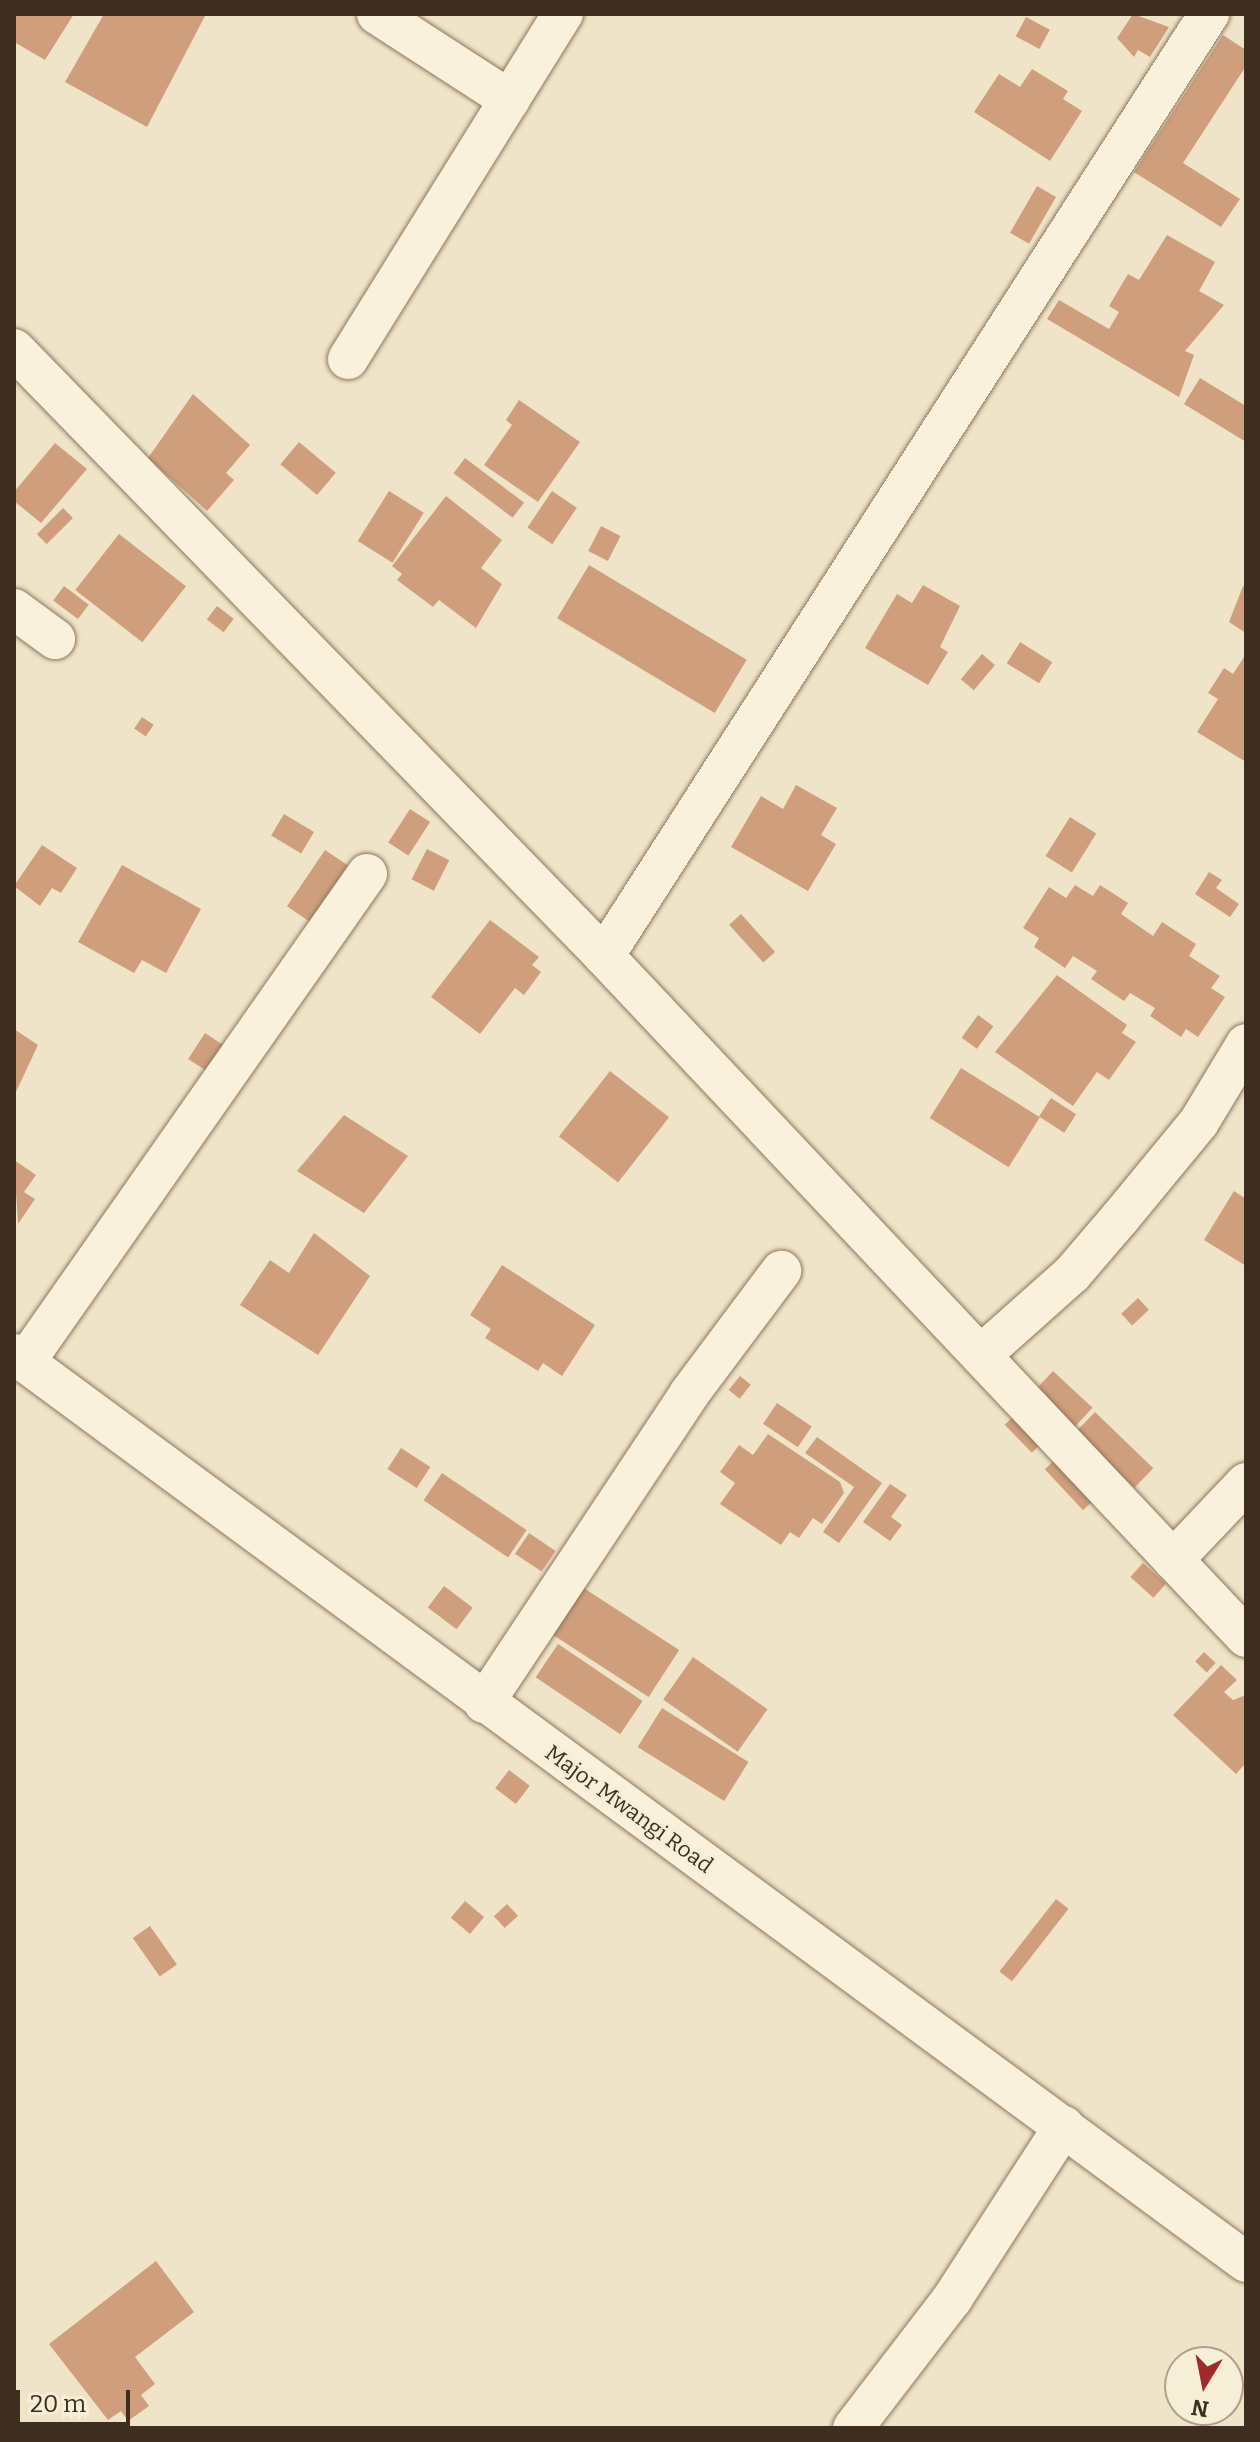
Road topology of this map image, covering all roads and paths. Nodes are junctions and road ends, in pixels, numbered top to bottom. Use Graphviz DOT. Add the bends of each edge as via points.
graph roads {
  1 [pos="377,14"];
  2 [pos="563,14"];
  3 [pos="1209,14"];
  4 [pos="510,100"];
  5 [pos="14,349"];
  6 [pos="348,359"];
  7 [pos="14,609"];
  8 [pos="55,639"];
  9 [pos="367,874"];
  10 [pos="604,956"];
  11 [pos="1246,1044"];
  12 [pos="781,1271"];
  13 [pos="981,1355"];
  14 [pos="20,1358"];
  15 [pos="1246,1483"];
  16 [pos="1173,1560"];
  17 [pos="1246,1637"];
  18 [pos="484,1703"];
  19 [pos="1064,2126"];
  20 [pos="1246,2262"];
  21 [pos="853,2428"];
  1 -- 4 [label="street"];
  2 -- 4 [label="street"];
  3 -- 10 [label="street"];
  4 -- 6 [label="street"];
  5 -- 10 [label="street"];
  7 -- 8 [label="street"];
  9 -- 14 [label="street"];
  10 -- 13 [label="street"];
  11 -- 13 [label="street" via="1199,1122 1120,1218 1072,1274"];
  12 -- 18 [label="street" via="689,1394"];
  13 -- 16 [label="street"];
  14 -- 18 [label="street, Major Mwangi Road"];
  15 -- 16 [label="street"];
  16 -- 17 [label="street"];
  18 -- 19 [label="street, Major Mwangi Road"];
  19 -- 20 [label="street, Major Mwangi Road"];
  19 -- 21 [label="street" via="952,2299"];
}
